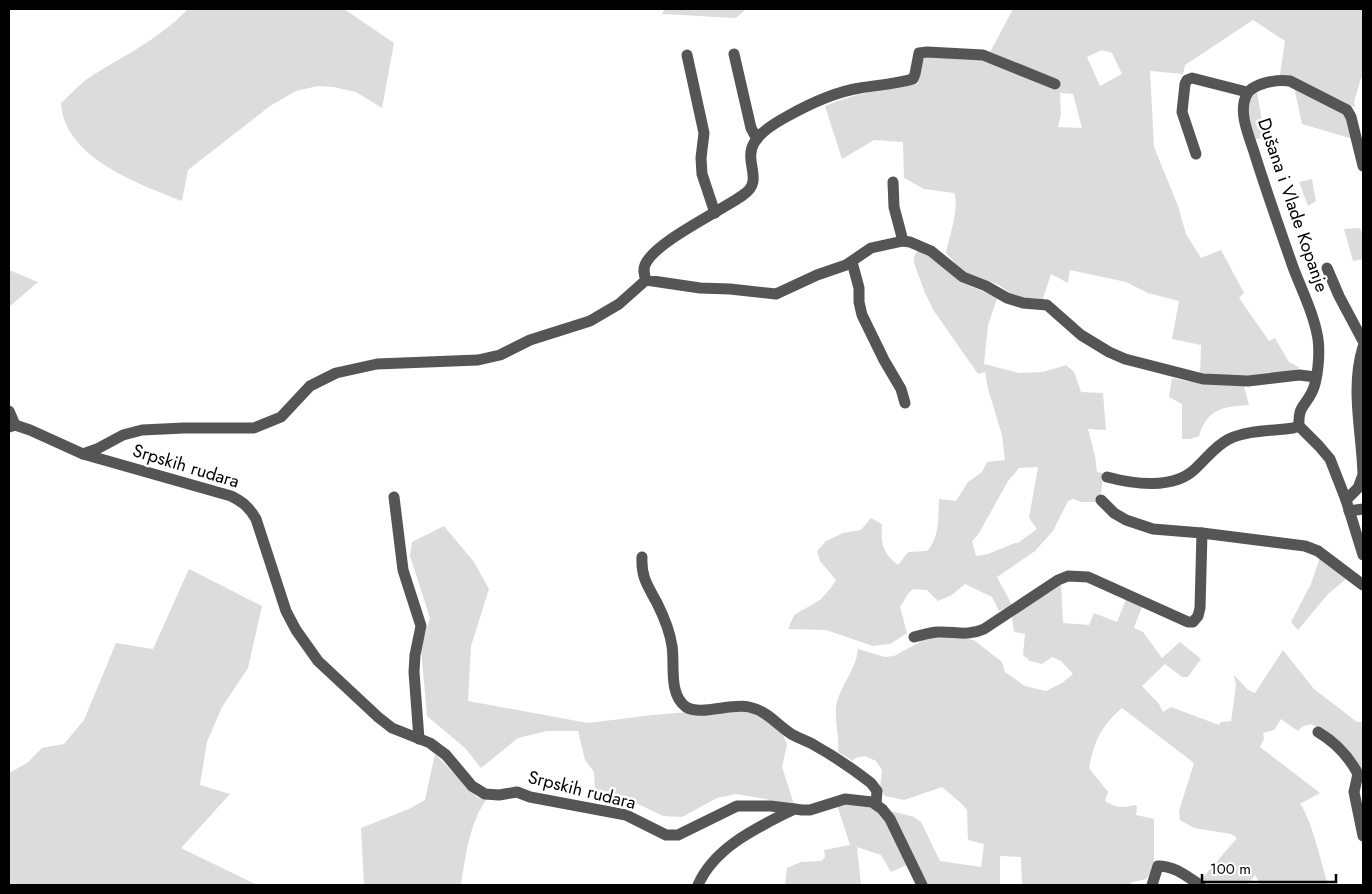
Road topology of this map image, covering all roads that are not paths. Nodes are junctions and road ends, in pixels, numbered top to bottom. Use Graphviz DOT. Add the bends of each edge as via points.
graph roads {
  1 [pos="734,54"];
  2 [pos="687,55"];
  3 [pos="1055,84"];
  4 [pos="1247,93"];
  5 [pos="757,140"];
  6 [pos="1196,154"];
  7 [pos="1363,166"];
  8 [pos="893,182"];
  9 [pos="715,213"];
  10 [pos="903,241"];
  11 [pos="852,262"];
  12 [pos="1327,268"];
  13 [pos="646,280"];
  14 [pos="1363,341"];
  15 [pos="1363,347"];
  16 [pos="1316,376"];
  17 [pos="905,403"];
  18 [pos="9,411"];
  19 [pos="12,426"];
  20 [pos="1299,426"];
  21 [pos="83,454"];
  22 [pos="1107,477"];
  23 [pos="394,497"];
  24 [pos="1101,500"];
  25 [pos="1348,505"];
  26 [pos="1363,509"];
  27 [pos="1202,533"];
  28 [pos="1363,555"];
  29 [pos="642,557"];
  30 [pos="1363,584"];
  31 [pos="914,637"];
  32 [pos="1318,732"];
  33 [pos="419,739"];
  34 [pos="876,804"];
  35 [pos="794,809"];
  36 [pos="1363,836"];
  37 [pos="698,885"];
  38 [pos="922,885"];
  39 [pos="1152,885"];
  40 [pos="1200,885"];
  1 -- 5 [label="street" via="751,128"];
  2 -- 9 [label="street" via="704,133 700,164"];
  3 -- 5 [label="street" via="982,55 919,53 912,79 836,94 786,117"];
  4 -- 6 [label="street" via="1192,78 1187,80 1182,112"];
  4 -- 7 [label="street" via="1271,81 1290,81 1347,110 1352,117"];
  4 -- 16 [label="street, Dušana i Vlade Kopanje" via="1244,113 1252,144 1316,328 1319,348"];
  5 -- 9 [label="street" via="750,156 754,174 752,186 746,194"];
  8 -- 10 [label="street" via="894,207"];
  9 -- 13 [label="street" via="652,254 644,271"];
  10 -- 11 [label="street" via="871,248"];
  10 -- 16 [label="street" via="931,251 963,278 1007,298 1022,303 1047,304 1089,340 1134,362 1203,379 1225,381"];
  11 -- 13 [label="street" via="817,274 776,294 693,288"];
  11 -- 17 [label="street" via="862,315 901,389"];
  12 -- 14 [label="street, Dušana i Vlade Kopanje"];
  13 -- 21 [label="street" via="619,304 590,321 530,340 500,355 478,360 377,364 336,373 310,386 281,417 254,428 142,430 123,435"];
  15 -- 25 [label="street" via="1357,382 1363,475"];
  16 -- 20 [label="street, Dušana i Vlade Kopanje" via="1312,393 1298,414"];
  18 -- 19 [label="street"];
  19 -- 21 [label="street, Srpskih rudara"];
  20 -- 22 [label="street" via="1230,438 1188,474 1174,481 1139,482"];
  20 -- 25 [label="street" via="1330,459"];
  21 -- 33 [label="street, Srpskih rudara" via="231,496 244,503 256,519 286,611 318,661 378,718 392,728"];
  23 -- 33 [label="street" via="403,570 421,626 414,672"];
  24 -- 27 [label="street" via="1114,513 1138,525"];
  25 -- 26 [label="street"];
  25 -- 28 [label="street"];
  27 -- 30 [label="street" via="1305,546 1318,551"];
  27 -- 31 [label="street" via="1200,608 1193,622 1098,580 1068,576 974,633 937,632"];
  29 -- 34 [label="street" via="642,572 670,636 673,682 683,705 693,710 748,706 764,712 794,736 812,744 871,783 877,791"];
  32 -- 36 [label="street" via="1334,743 1358,774 1354,792"];
  33 -- 35 [label="street, Srpskih rudara" via="446,755 472,786 485,794 517,792 626,816 666,835 678,835 737,806"];
  34 -- 35 [label="street, Srpskih rudara" via="851,799 810,810"];
  34 -- 38 [label="street" via="890,819"];
  35 -- 37 [label="street" via="742,836 714,861"];
  39 -- 40 [label="street" via="1158,866 1166,866"];
}
